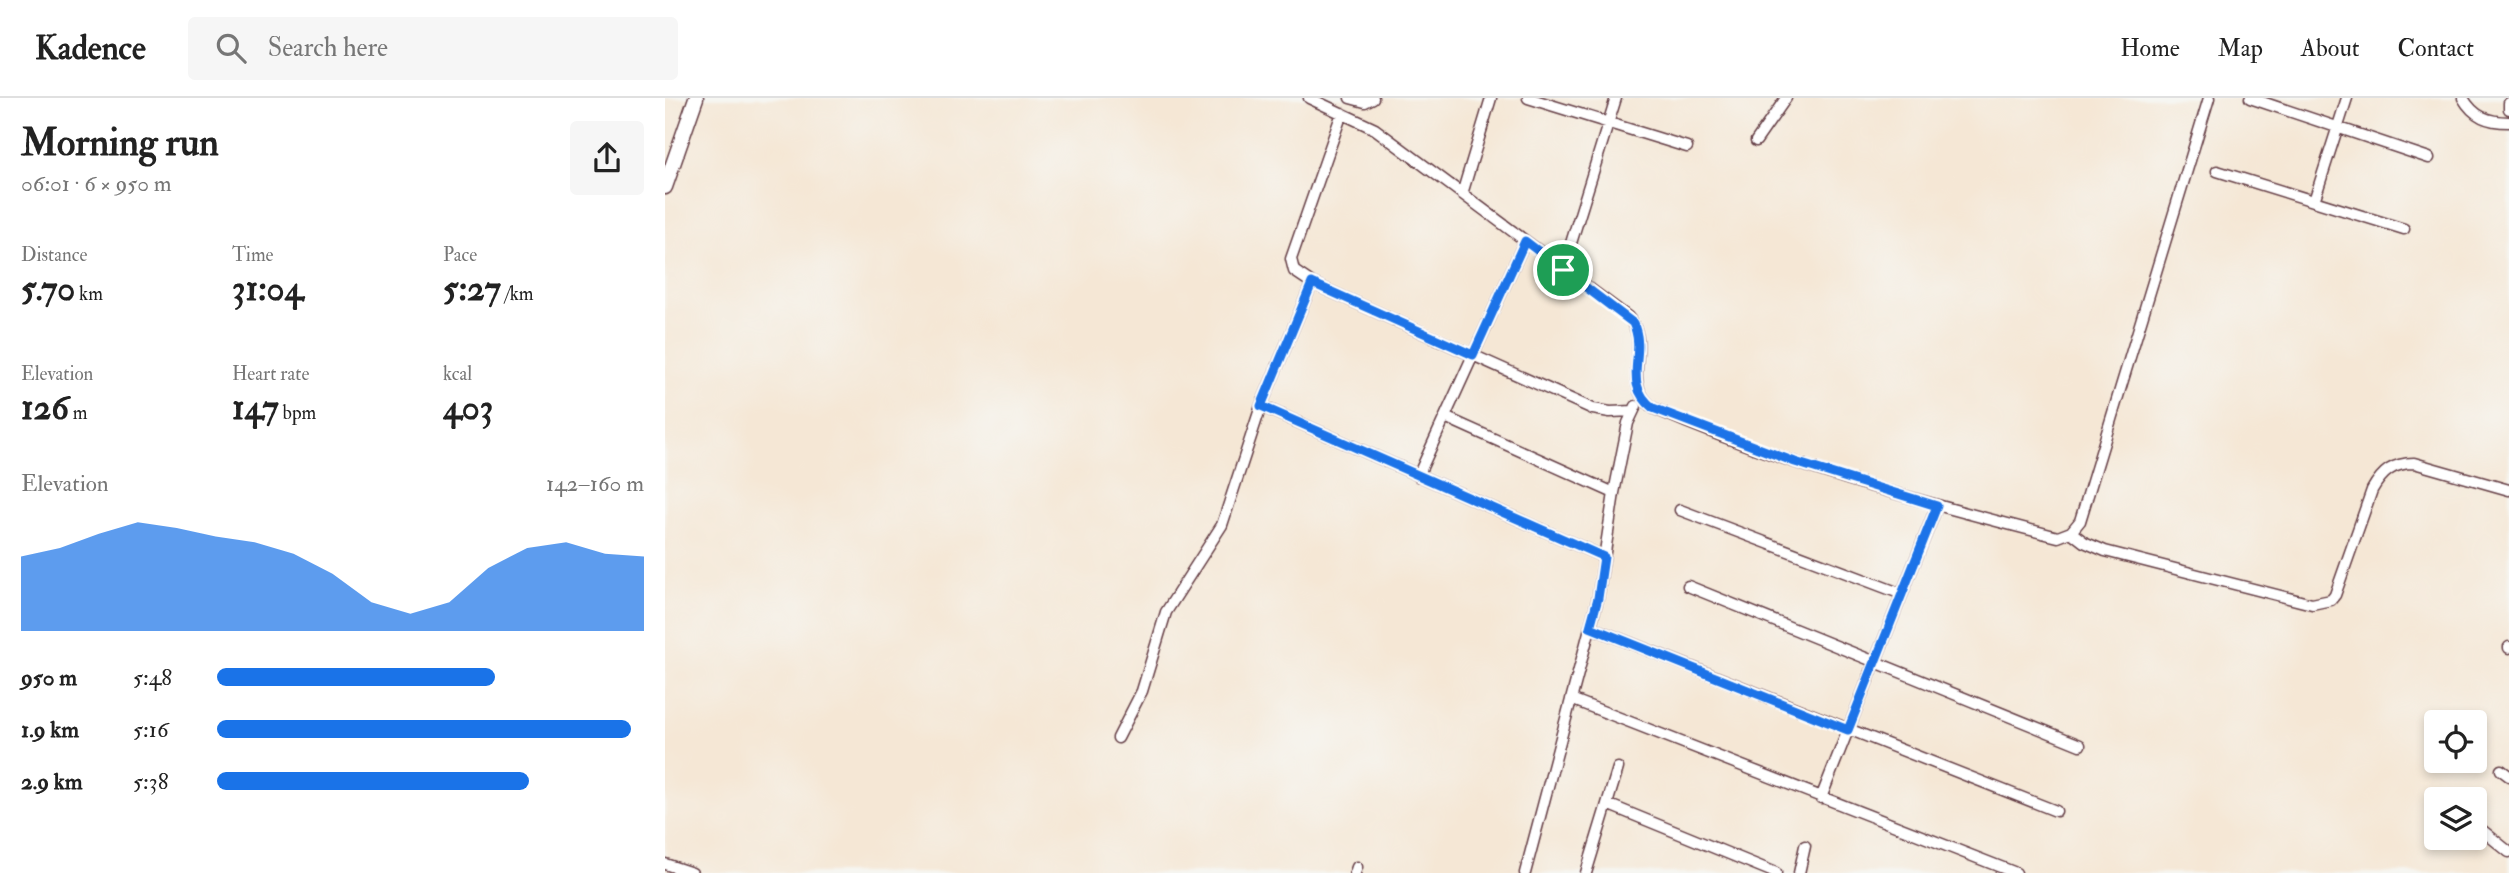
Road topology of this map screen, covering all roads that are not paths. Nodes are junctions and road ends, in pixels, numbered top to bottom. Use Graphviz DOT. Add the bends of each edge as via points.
graph roads {
  1 [pos="696,98"];
  2 [pos="1309,98"];
  3 [pos="1350,98"];
  4 [pos="1373,98"];
  5 [pos="1491,98"];
  6 [pos="1528,98"];
  7 [pos="1616,98"];
  8 [pos="1786,98"];
  9 [pos="2209,98"];
  10 [pos="2251,98"];
  11 [pos="2347,98"];
  12 [pos="2463,98"];
  13 [pos="2509,103"];
  14 [pos="2509,109"];
  15 [pos="1342,113"];
  16 [pos="1608,122"];
  17 [pos="2509,122"];
  18 [pos="2338,127"];
  19 [pos="1756,141"];
  20 [pos="1687,147"];
  21 [pos="2429,158"];
  22 [pos="2217,171"];
  23 [pos="665,187"];
  24 [pos="1462,194"];
  25 [pos="2314,201"];
  26 [pos="2404,229"];
  27 [pos="1525,241"];
  28 [pos="1563,270"];
  29 [pos="1312,283"];
  30 [pos="1473,355"];
  31 [pos="1641,398"];
  32 [pos="1261,406"];
  33 [pos="1633,411"];
  34 [pos="1445,417"];
  35 [pos="1418,476"];
  36 [pos="2509,491"];
  37 [pos="1614,493"];
  38 [pos="1937,506"];
  39 [pos="1680,510"];
  40 [pos="2071,532"];
  41 [pos="1604,557"];
  42 [pos="1688,586"];
  43 [pos="1902,594"];
  44 [pos="1590,627"];
  45 [pos="1875,661"];
  46 [pos="1571,699"];
  47 [pos="1848,730"];
  48 [pos="1118,738"];
  49 [pos="2080,744"];
  50 [pos="1618,768"];
  51 [pos="1821,798"];
  52 [pos="1607,804"];
  53 [pos="2056,811"];
  54 [pos="2487,834"];
  55 [pos="1805,846"];
  56 [pos="2509,852"];
  57 [pos="665,864"];
  58 [pos="692,873"];
  59 [pos="1525,873"];
  60 [pos="1586,873"];
  61 [pos="1776,873"];
  62 [pos="1799,873"];
  63 [pos="2016,873"];
  1 -- 23 [label="street"];
  2 -- 15 [label="street"];
  3 -- 4 [label="street" via="1365,102"];
  5 -- 24 [label="street"];
  6 -- 16 [label="street"];
  7 -- 16 [label="street"];
  8 -- 19 [label="street"];
  9 -- 40 [label="street" via="2080,521"];
  10 -- 18 [label="street"];
  11 -- 18 [label="street"];
  12 -- 17 [label="street" via="2480,117"];
  13 -- 14 [label="street"];
  15 -- 24 [label="street" via="1375,129"];
  15 -- 29 [label="street" via="1291,259 1294,271"];
  16 -- 20 [label="street"];
  16 -- 28 [label="street"];
  18 -- 21 [label="street"];
  18 -- 25 [label="street"];
  22 -- 25 [label="street"];
  24 -- 27 [label="street"];
  25 -- 26 [label="street"];
  27 -- 28 [label="street"];
  27 -- 30 [label="street"];
  28 -- 31 [label="street" via="1633,323 1638,337 1636,387"];
  29 -- 30 [label="street"];
  29 -- 32 [label="street"];
  30 -- 33 [label="street" via="1593,409"];
  30 -- 34 [label="street"];
  31 -- 33 [label="street"];
  31 -- 38 [label="street" via="1658,410 1795,462"];
  32 -- 35 [label="street"];
  32 -- 48 [label="street" via="1221,525 1166,612 1143,691"];
  33 -- 37 [label="street"];
  34 -- 35 [label="street"];
  34 -- 37 [label="street"];
  35 -- 41 [label="street"];
  36 -- 40 [label="street" via="2400,463 2383,473 2372,489 2340,586 2331,600 2312,604 2105,551"];
  37 -- 41 [label="street"];
  38 -- 40 [label="street" via="2058,537"];
  38 -- 43 [label="street"];
  39 -- 43 [label="street"];
  41 -- 44 [label="street"];
  42 -- 45 [label="street"];
  43 -- 45 [label="street"];
  44 -- 46 [label="street"];
  44 -- 47 [label="street"];
  45 -- 47 [label="street"];
  45 -- 49 [label="street"];
  46 -- 51 [label="street"];
  46 -- 59 [label="street"];
  47 -- 51 [label="street"];
  47 -- 53 [label="street"];
  50 -- 52 [label="street"];
  51 -- 63 [label="street"];
  52 -- 60 [label="street"];
  52 -- 61 [label="street"];
  54 -- 56 [label="street"];
  55 -- 62 [label="street"];
  57 -- 58 [label="street"];
}
